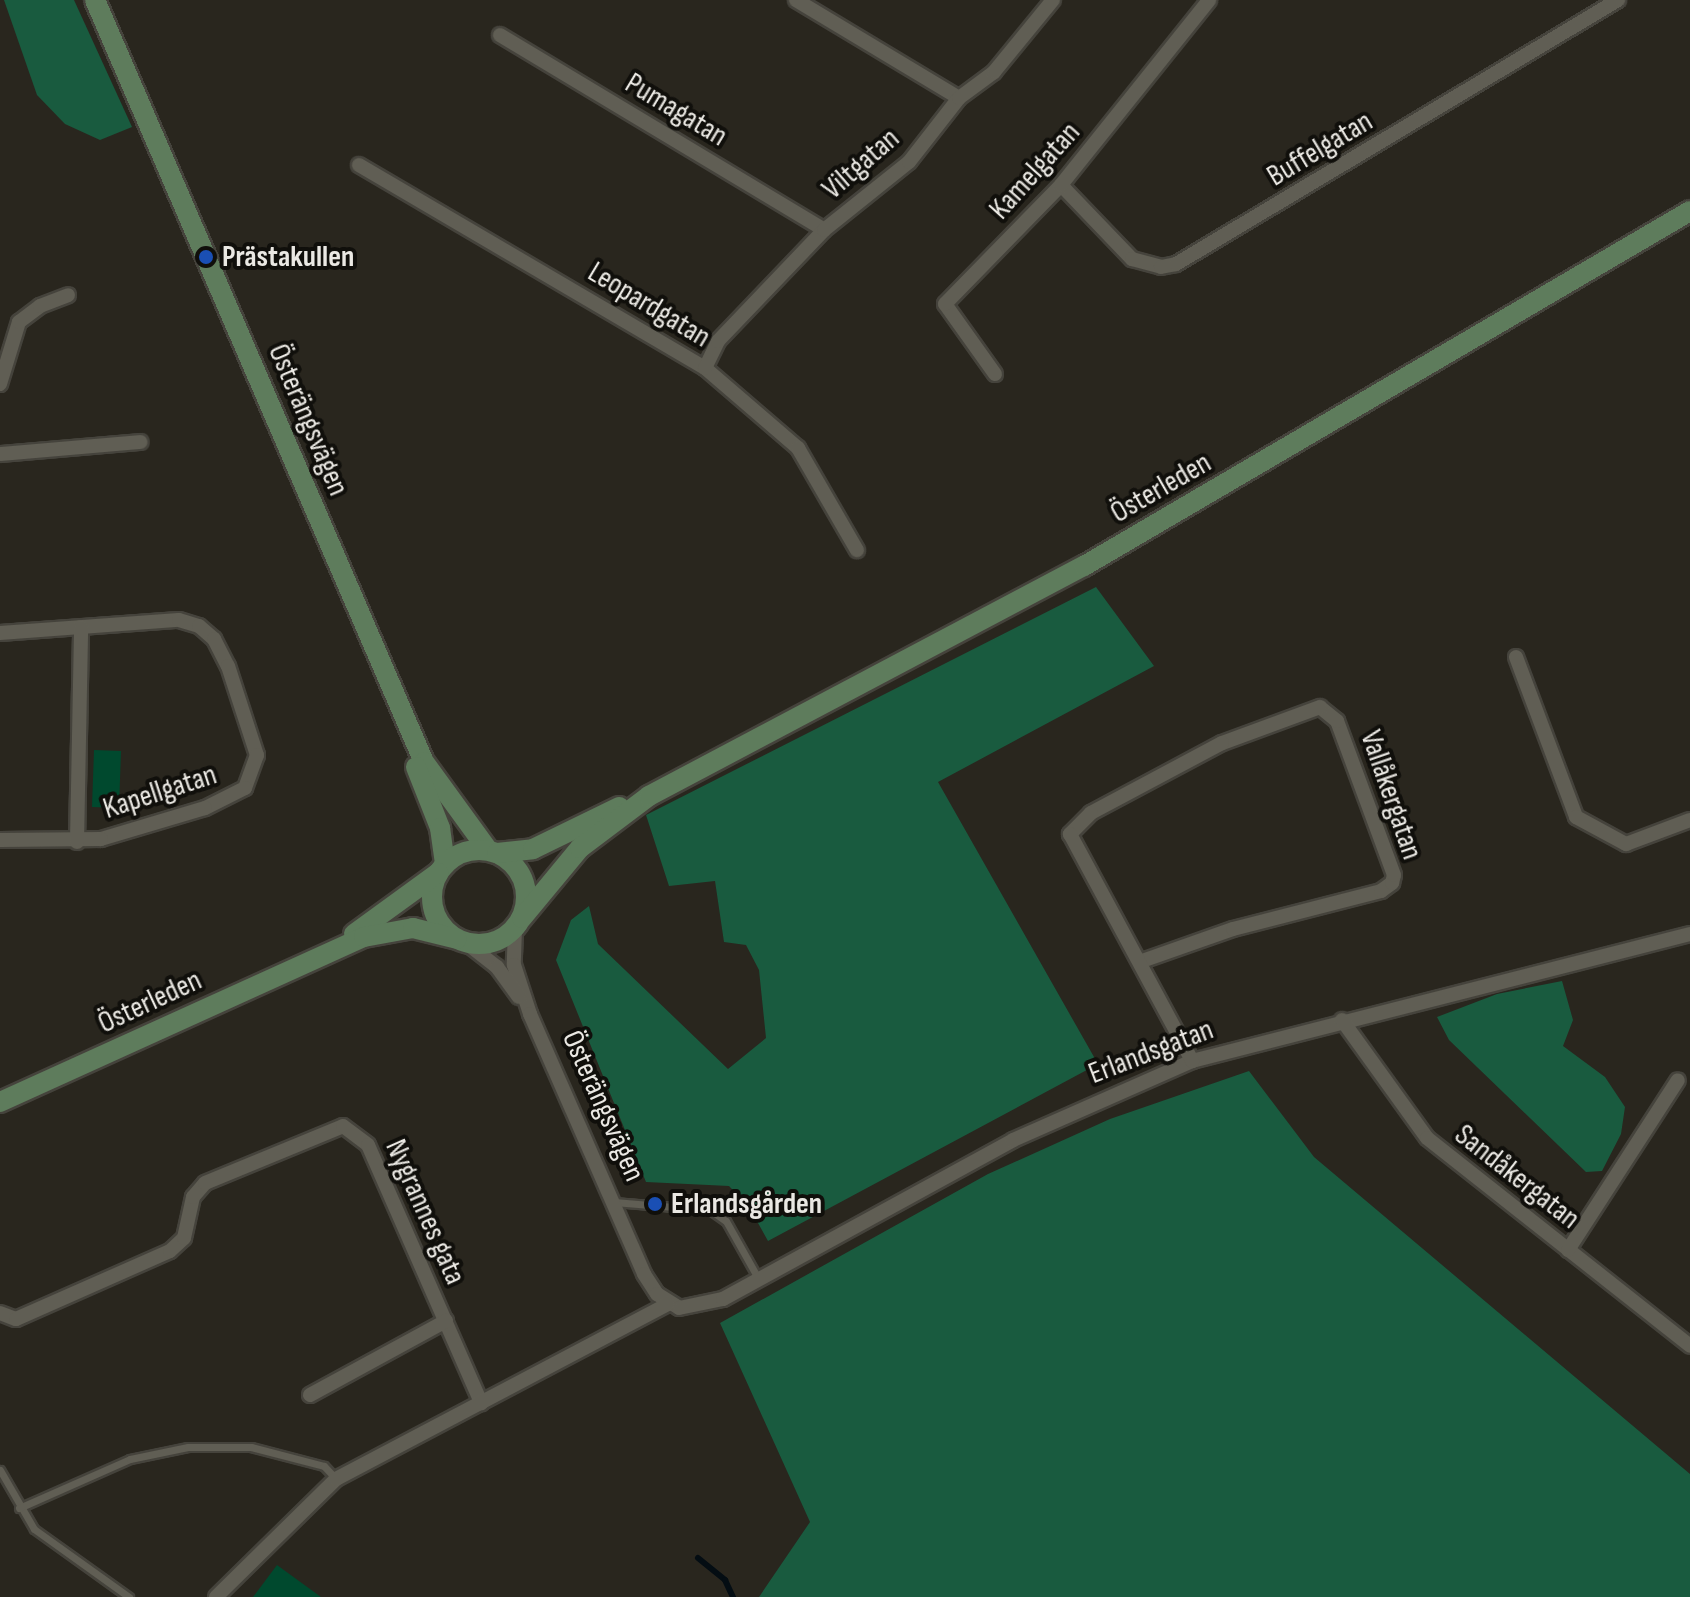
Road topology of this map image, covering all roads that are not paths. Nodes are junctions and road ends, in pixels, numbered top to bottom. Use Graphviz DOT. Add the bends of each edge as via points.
graph roads {
  1 [pos="83,0"];
  2 [pos="95,0"];
  3 [pos="796,0"];
  4 [pos="1053,0"];
  5 [pos="1209,0"];
  6 [pos="1618,0"];
  7 [pos="500,35"];
  8 [pos="959,98"];
  9 [pos="359,165"];
  10 [pos="1061,185"];
  11 [pos="1690,211"];
  12 [pos="824,230"];
  13 [pos="68,295"];
  14 [pos="705,368"];
  15 [pos="995,374"];
  16 [pos="0,384"];
  17 [pos="140,442"];
  18 [pos="0,454"];
  19 [pos="857,550"];
  20 [pos="81,627"];
  21 [pos="0,633"];
  22 [pos="1516,657"];
  23 [pos="649,796"];
  24 [pos="1690,820"];
  25 [pos="0,840"];
  26 [pos="77,842"];
  27 [pos="492,852"];
  28 [pos="442,868"];
  29 [pos="518,923"];
  30 [pos="1690,934"];
  31 [pos="461,941"];
  32 [pos="323,953"];
  33 [pos="1142,961"];
  34 [pos="530,1014"];
  35 [pos="1342,1020"];
  36 [pos="1192,1061"];
  37 [pos="1678,1080"];
  38 [pos="0,1102"];
  39 [pos="613,1202"];
  40 [pos="1568,1250"];
  41 [pos="758,1278"];
  42 [pos="668,1304"];
  43 [pos="0,1313"];
  44 [pos="446,1321"];
  45 [pos="1690,1346"];
  46 [pos="310,1395"];
  47 [pos="481,1403"];
  48 [pos="0,1470"];
  49 [pos="336,1479"];
  50 [pos="19,1508"];
  51 [pos="129,1597"];
  52 [pos="216,1597"];
  1 -- 28 [label="main road, Österängsvägen" via="416,765 440,828"];
  2 -- 27 [label="main road, Österängsvägen" via="424,762"];
  3 -- 8 [label="street"];
  4 -- 8 [label="street, Viltgatan" via="994,72"];
  5 -- 10 [label="street, Kamelgatan"];
  6 -- 10 [label="street, Buffelgatan" via="1176,264 1161,267 1132,259"];
  7 -- 12 [label="street, Pumagatan"];
  8 -- 12 [label="street, Viltgatan" via="909,162"];
  9 -- 14 [label="street, Leopardgatan"];
  10 -- 15 [label="street, Kamelgatan" via="945,304"];
  11 -- 23 [label="main road, Österleden" via="1111,551"];
  12 -- 14 [label="street, Viltgatan" via="718,341"];
  13 -- 16 [label="street" via="19,322"];
  14 -- 19 [label="street, Leopardgatan" via="798,448"];
  17 -- 18 [label="street"];
  20 -- 21 [label="street, Kapellgatan"];
  20 -- 26 [label="street, Kapellgatan"];
  20 -- 26 [label="street, Kapellgatan" via="179,620 207,631 228,666 257,755 252,779 238,794"];
  22 -- 24 [label="street" via="1576,817 1626,844"];
  23 -- 27 [label="main road, Österleden" via="533,849"];
  23 -- 29 [label="main road, Österleden" via="580,848"];
  25 -- 26 [label="street, Kapellgatan"];
  27 -- 28 [label="main road, Österleden" via="461,853"];
  27 -- 29 [label="main road" via="512,863 525,885"];
  28 -- 31 [label="main road" via="432,890 434,913"];
  28 -- 32 [label="main road, Österleden"];
  29 -- 31 [label="main road, Österleden" via="489,944"];
  29 -- 34 [label="street, Österängsvägen" via="514,965"];
  30 -- 35 [label="street, Erlandsgatan"];
  31 -- 32 [label="main road, Österleden" via="425,929 401,929"];
  31 -- 34 [label="street, Österängsvägen" via="497,967"];
  32 -- 38 [label="main road, Österleden"];
  33 -- 33 [label="street, Vallåkergatan" via="1070,834 1091,813 1222,743 1320,707 1337,721 1394,875 1392,883 1381,891 1233,929"];
  33 -- 36 [label="street, Vallåkergatan"];
  34 -- 39 [label="street, Österängsvägen"];
  35 -- 36 [label="street, Erlandsgatan"];
  35 -- 40 [label="street, Sandåkergatan" via="1427,1138"];
  36 -- 41 [label="street, Erlandsgatan" via="1013,1140"];
  37 -- 40 [label="street"];
  39 -- 41 [label="lane" via="710,1210 726,1221"];
  39 -- 42 [label="street, Österängsvägen" via="644,1274"];
  40 -- 45 [label="street, Sandåkergatan"];
  41 -- 42 [label="street, Erlandsgatan" via="696,1308"];
  42 -- 47 [label="street"];
  43 -- 44 [label="street, Nygrannes gata" via="16,1319 170,1251 184,1238 193,1197 205,1183 343,1126 368,1145"];
  44 -- 46 [label="street, Nygrannes gata"];
  44 -- 47 [label="street, Nygrannes gata"];
  47 -- 49 [label="street"];
  48 -- 50 [label="lane"];
  49 -- 50 [label="lane" via="324,1466 251,1447 188,1447 130,1459"];
  49 -- 52 [label="street"];
  50 -- 51 [label="lane" via="34,1529"];
}
